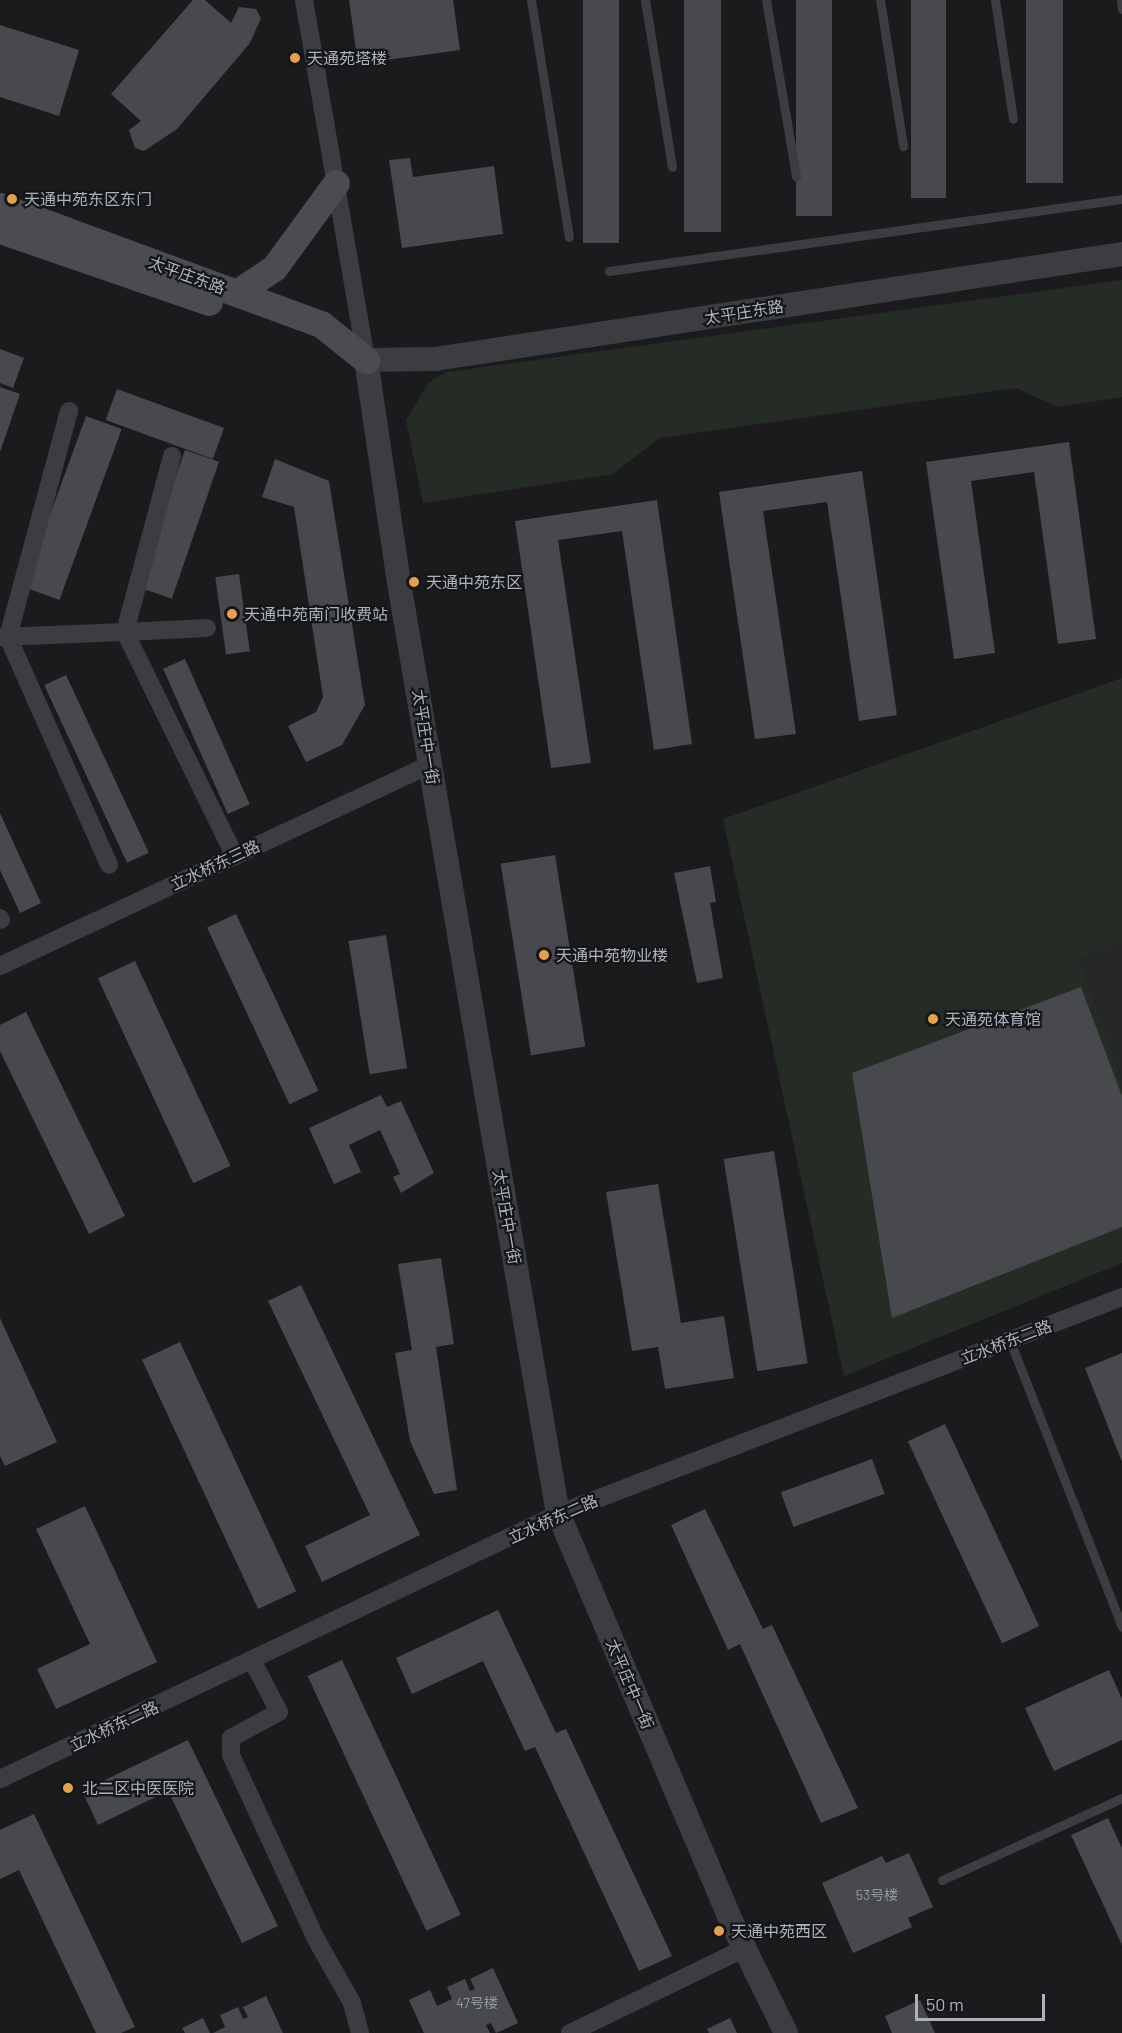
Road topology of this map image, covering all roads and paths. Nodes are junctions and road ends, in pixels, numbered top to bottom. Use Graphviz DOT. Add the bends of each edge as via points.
graph roads {
  1 [pos="304,0"];
  2 [pos="531,0"];
  3 [pos="645,0"];
  4 [pos="766,0"];
  5 [pos="880,0"];
  6 [pos="995,0"];
  7 [pos="1121,0"];
  8 [pos="1122,9"];
  9 [pos="1013,119"];
  10 [pos="903,146"];
  11 [pos="672,167"];
  12 [pos="796,176"];
  13 [pos="336,183"];
  14 [pos="1122,199"];
  15 [pos="0,206"];
  16 [pos="0,230"];
  17 [pos="569,237"];
  18 [pos="1122,254"];
  19 [pos="609,271"];
  20 [pos="236,293"];
  21 [pos="366,360"];
  22 [pos="69,411"];
  23 [pos="172,456"];
  24 [pos="207,628"];
  25 [pos="125,632"];
  26 [pos="4,637"];
  27 [pos="430,765"];
  28 [pos="235,856"];
  29 [pos="109,865"];
  30 [pos="0,966"];
  31 [pos="1122,1296"];
  32 [pos="1010,1341"];
  33 [pos="558,1514"];
  34 [pos="1122,1627"];
  35 [pos="253,1662"];
  36 [pos="0,1779"];
  37 [pos="1122,1798"];
  38 [pos="942,1880"];
  39 [pos="745,1948"];
  40 [pos="360,2033"];
  41 [pos="570,2033"];
  42 [pos="786,2033"];
  1 -- 13 [label="street"];
  2 -- 17 [label="lane"];
  3 -- 11 [label="lane"];
  4 -- 12 [label="lane"];
  5 -- 10 [label="lane"];
  6 -- 9 [label="lane"];
  7 -- 8 [label="lane"];
  13 -- 20 [label="main road" via="274,268"];
  13 -- 21 [label="street"];
  14 -- 19 [label="lane"];
  15 -- 20 [label="main road, 太平庄东路"];
  16 -- 21 [label="main road, 太平庄东路"];
  18 -- 21 [label="street, 太平庄东路" via="435,359"];
  20 -- 21 [label="main road, 太平庄东路" via="321,324"];
  21 -- 27 [label="street, 太平庄中一街"];
  22 -- 26 [label="street"];
  23 -- 25 [label="street"];
  24 -- 25 [label="street"];
  25 -- 26 [label="street"];
  25 -- 28 [label="street"];
  26 -- 29 [label="street"];
  27 -- 28 [label="street, 立水桥东三路"];
  27 -- 33 [label="street, 太平庄中一街"];
  28 -- 30 [label="street, 立水桥东三路"];
  31 -- 32 [label="street, 立水桥东二路"];
  32 -- 33 [label="street, 立水桥东二路"];
  32 -- 34 [label="lane"];
  33 -- 35 [label="street, 立水桥东二路"];
  33 -- 39 [label="street, 太平庄中一街"];
  35 -- 36 [label="street, 立水桥东二路"];
  35 -- 40 [label="street" via="279,1712 231,1738 231,1755 316,1940 352,2003"];
  37 -- 38 [label="lane"];
  39 -- 41 [label="street"];
  39 -- 42 [label="street, 太平庄中一街"];
}
